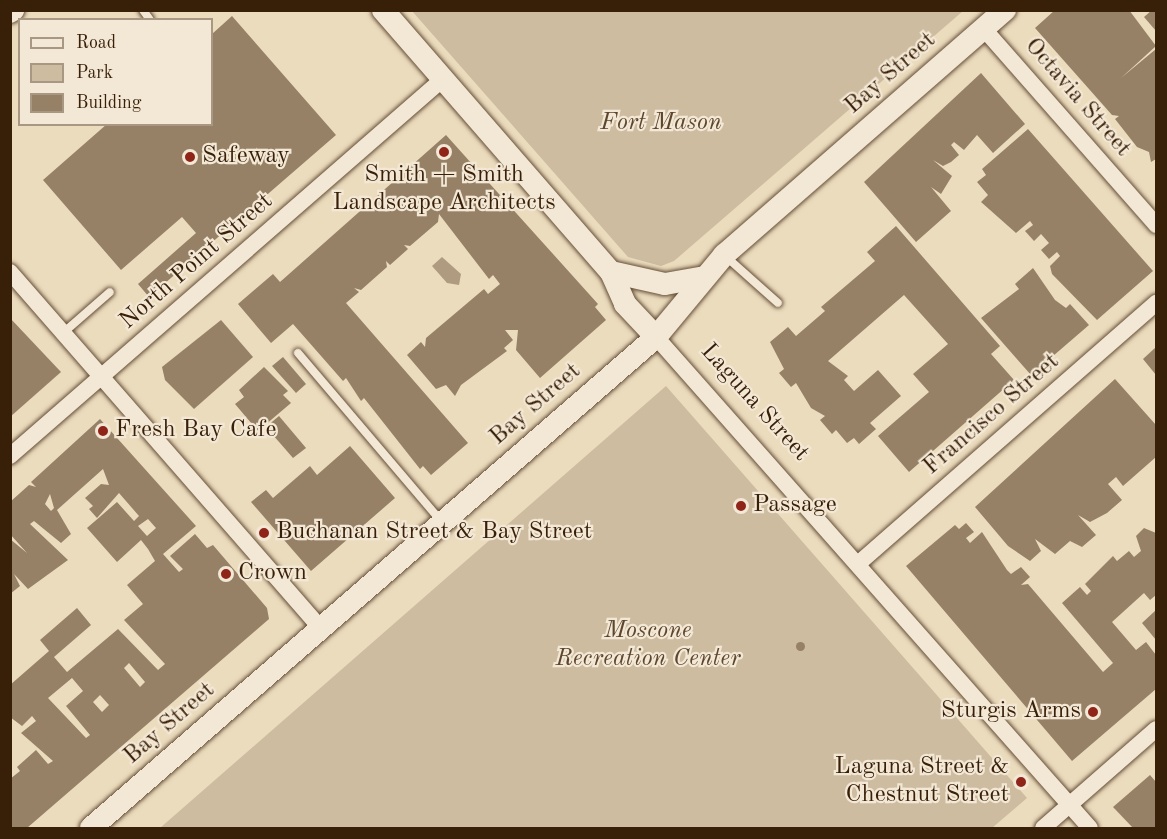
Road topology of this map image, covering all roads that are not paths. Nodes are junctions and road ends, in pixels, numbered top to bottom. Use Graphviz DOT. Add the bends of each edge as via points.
graph roads {
  1 [pos="383,10"];
  2 [pos="1005,10"];
  3 [pos="984,28"];
  4 [pos="443,79"];
  5 [pos="1156,225"];
  6 [pos="724,255"];
  7 [pos="10,272"];
  8 [pos="611,272"];
  9 [pos="700,278"];
  10 [pos="110,292"];
  11 [pos="778,303"];
  12 [pos="1156,303"];
  13 [pos="63,333"];
  14 [pos="656,337"];
  15 [pos="298,353"];
  16 [pos="102,377"];
  17 [pos="10,456"];
  18 [pos="442,523"];
  19 [pos="859,563"];
  20 [pos="321,628"];
  21 [pos="1156,729"];
  22 [pos="1070,805"];
  23 [pos="91,828"];
  24 [pos="1043,828"];
  25 [pos="1090,828"];
  1 -- 4 [label="main road, Laguna Street"];
  2 -- 3 [label="main road, Bay Street"];
  3 -- 5 [label="street, Octavia Street"];
  3 -- 6 [label="main road, Bay Street"];
  4 -- 8 [label="main road, Laguna Street"];
  4 -- 16 [label="street, North Point Street"];
  6 -- 9 [label="main road, Bay Street"];
  6 -- 11 [label="lane"];
  7 -- 13 [label="street"];
  8 -- 9 [label="main road" via="665,284"];
  8 -- 14 [label="main road, Laguna Street" via="625,304"];
  9 -- 14 [label="main road, Bay Street"];
  10 -- 13 [label="lane"];
  12 -- 19 [label="street, Francisco Street"];
  13 -- 16 [label="street"];
  14 -- 18 [label="main road, Bay Street"];
  14 -- 19 [label="street, Laguna Street"];
  15 -- 18 [label="lane"];
  16 -- 17 [label="street, North Point Street"];
  16 -- 20 [label="street"];
  18 -- 20 [label="main road, Bay Street"];
  19 -- 22 [label="street, Laguna Street"];
  20 -- 23 [label="main road, Bay Street"];
  21 -- 22 [label="street"];
  22 -- 24 [label="street"];
  22 -- 25 [label="street, Laguna Street"];
}
